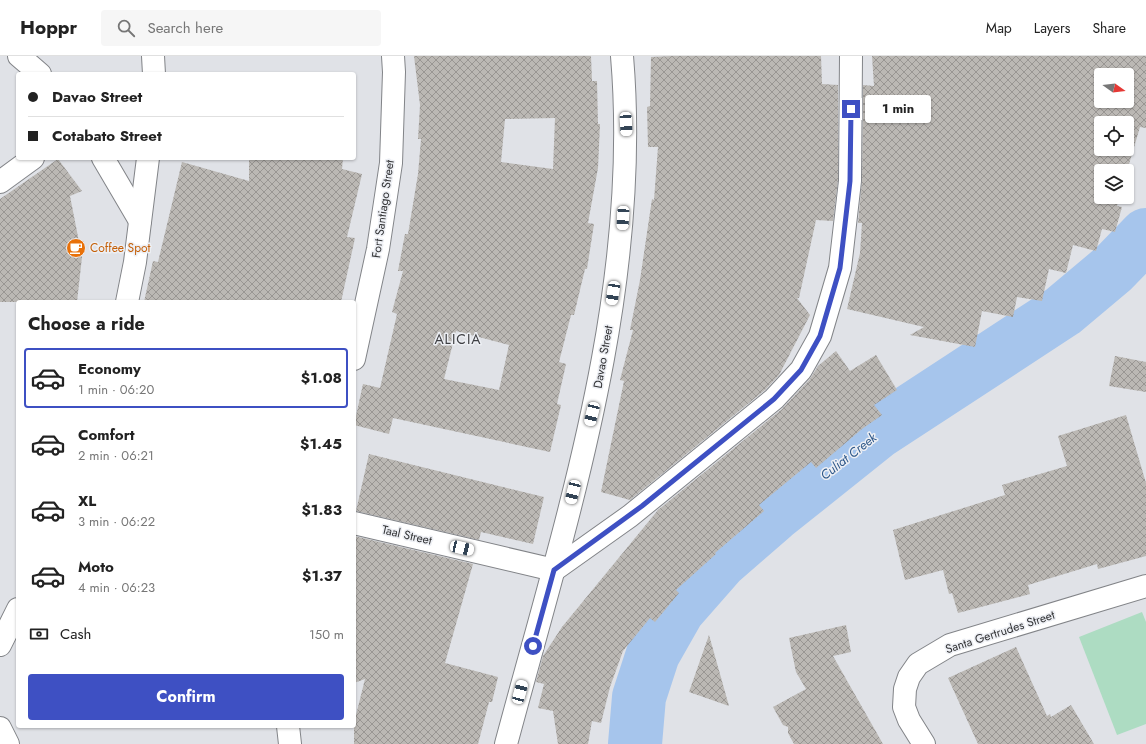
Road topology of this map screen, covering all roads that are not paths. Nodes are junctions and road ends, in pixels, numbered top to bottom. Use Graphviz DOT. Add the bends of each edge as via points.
graph roads {
  1 [pos="19,56"];
  2 [pos="153,56"];
  3 [pos="393,56"];
  4 [pos="622,56"];
  5 [pos="851,56"];
  6 [pos="38,72"];
  7 [pos="154,72"];
  8 [pos="30,160"];
  9 [pos="104,160"];
  10 [pos="148,160"];
  11 [pos="0,182"];
  12 [pos="140,221"];
  13 [pos="127,300"];
  14 [pos="356,350"];
  15 [pos="356,523"];
  16 [pos="554,570"];
  17 [pos="1146,586"];
  18 [pos="16,613"];
  19 [pos="0,645"];
  20 [pos="512,722"];
  21 [pos="0,728"];
  22 [pos="288,728"];
  23 [pos="8,744"];
  24 [pos="290,744"];
  25 [pos="506,744"];
  26 [pos="523,744"];
  27 [pos="924,744"];
  1 -- 6 [label="street"];
  2 -- 7 [label="street"];
  3 -- 14 [label="street, Fort Santiago Street" via="391,163 378,249"];
  4 -- 16 [label="street, Davao Street" via="627,139 622,233 599,383"];
  5 -- 16 [label="street" via="850,181 840,268 820,336 801,370 774,399 630,516"];
  8 -- 11 [label="street"];
  9 -- 12 [label="street"];
  10 -- 12 [label="street"];
  12 -- 13 [label="street"];
  15 -- 16 [label="street, Taal Street"];
  16 -- 20 [label="street, Davao Street"];
  17 -- 27 [label="street, Santa Gertrudes Street" via="950,646 918,664 905,688 904,707"];
  18 -- 19 [label="street"];
  20 -- 25 [label="street, Davao Street"];
  20 -- 26 [label="street"];
  21 -- 23 [label="street"];
  22 -- 24 [label="street"];
}
